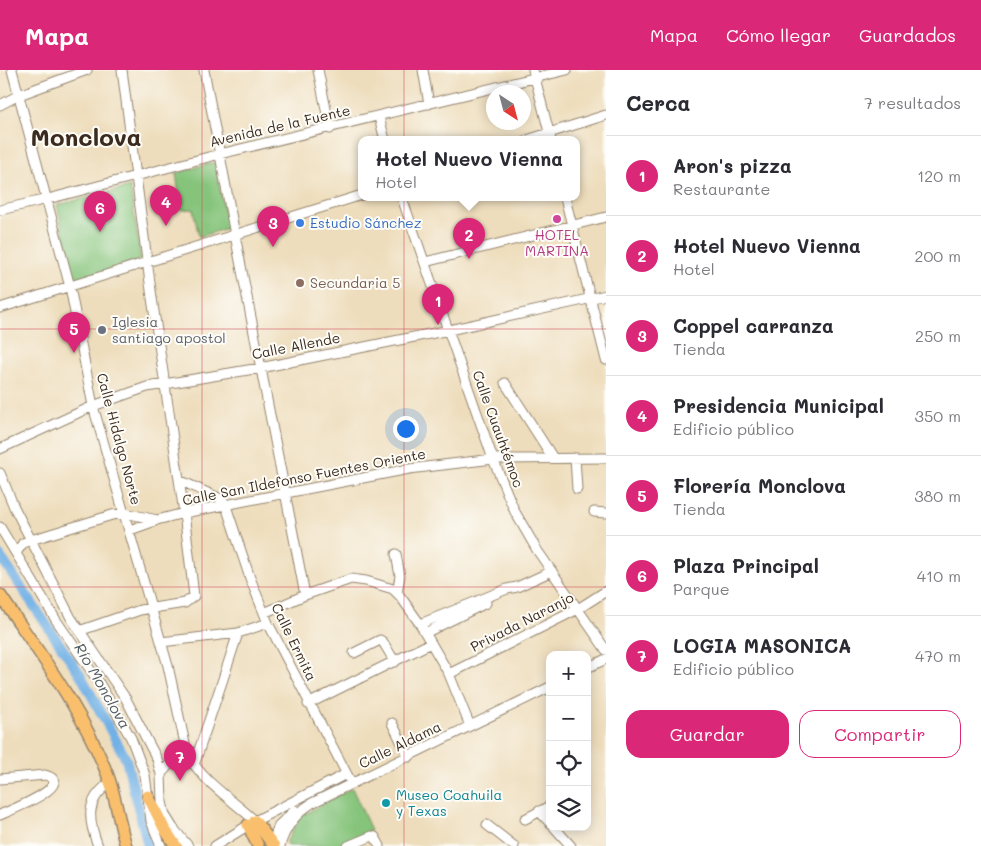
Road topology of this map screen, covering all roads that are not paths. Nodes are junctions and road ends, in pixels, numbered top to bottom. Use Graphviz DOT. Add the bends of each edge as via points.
graph roads {
  1 [pos="12,70"];
  2 [pos="87,70"];
  3 [pos="122,70"];
  4 [pos="204,70"];
  5 [pos="318,70"];
  6 [pos="423,70"];
  7 [pos="567,70"];
  8 [pos="534,74"];
  9 [pos="19,95"];
  10 [pos="429,104"];
  11 [pos="0,105"];
  12 [pos="606,114"];
  13 [pos="378,117"];
  14 [pos="330,128"];
  15 [pos="384,136"];
  16 [pos="550,136"];
  17 [pos="552,136"];
  18 [pos="220,154"];
  19 [pos="135,176"];
  20 [pos="358,195"];
  21 [pos="48,199"];
  22 [pos="403,201"];
  23 [pos="566,201"];
  24 [pos="0,210"];
  25 [pos="606,217"];
  26 [pos="571,224"];
  27 [pos="234,234"];
  28 [pos="424,262"];
  29 [pos="147,263"];
  30 [pos="70,287"];
  31 [pos="606,295"];
  32 [pos="590,299"];
  33 [pos="0,308"];
  34 [pos="449,330"];
  35 [pos="606,360"];
  36 [pos="260,368"];
  37 [pos="505,383"];
  38 [pos="164,384"];
  39 [pos="93,406"];
  40 [pos="0,449"];
  41 [pos="553,458"];
  42 [pos="575,458"];
  43 [pos="606,458"];
  44 [pos="493,459"];
  45 [pos="0,473"];
  46 [pos="179,480"];
  47 [pos="577,489"];
  48 [pos="286,492"];
  49 [pos="226,505"];
  50 [pos="594,512"];
  51 [pos="184,513"];
  52 [pos="606,513"];
  53 [pos="125,514"];
  54 [pos="157,520"];
  55 [pos="0,527"];
  56 [pos="130,530"];
  57 [pos="31,540"];
  58 [pos="16,553"];
  59 [pos="396,554"];
  60 [pos="552,571"];
  61 [pos="517,587"];
  62 [pos="606,591"];
  63 [pos="397,592"];
  64 [pos="0,595"];
  65 [pos="305,595"];
  66 [pos="152,608"];
  67 [pos="578,609"];
  68 [pos="264,613"];
  69 [pos="268,623"];
  70 [pos="420,624"];
  71 [pos="79,631"];
  72 [pos="425,632"];
  73 [pos="238,633"];
  74 [pos="161,642"];
  75 [pos="431,643"];
  76 [pos="606,650"];
  77 [pos="354,653"];
  78 [pos="606,659"];
  79 [pos="395,662"];
  80 [pos="591,666"];
  81 [pos="449,674"];
  82 [pos="546,688"];
  83 [pos="308,704"];
  84 [pos="392,723"];
  85 [pos="470,726"];
  86 [pos="185,746"];
  87 [pos="409,757"];
  88 [pos="194,765"];
  89 [pos="161,774"];
  90 [pos="346,774"];
  91 [pos="0,779"];
  92 [pos="110,783"];
  93 [pos="352,784"];
  94 [pos="148,796"];
  95 [pos="287,804"];
  96 [pos="312,804"];
  97 [pos="546,808"];
  98 [pos="539,812"];
  99 [pos="0,815"];
  100 [pos="525,819"];
  101 [pos="546,819"];
  102 [pos="251,823"];
  103 [pos="279,825"];
  104 [pos="487,825"];
  105 [pos="557,831"];
  106 [pos="275,845"];
  107 [pos="98,846"];
  108 [pos="126,846"];
  109 [pos="161,846"];
  110 [pos="176,846"];
  111 [pos="188,846"];
  112 [pos="215,846"];
  113 [pos="258,846"];
  114 [pos="348,846"];
  115 [pos="380,846"];
  116 [pos="514,846"];
  117 [pos="570,846"];
  1 -- 9 [label="street, Calle Hidalgo Norte"];
  2 -- 9 [label="street"];
  3 -- 19 [label="street"];
  4 -- 18 [label="street"];
  5 -- 14 [label="street"];
  6 -- 10 [label="street"];
  7 -- 8 [label="street, Avenida de la Fuente"];
  8 -- 10 [label="street, Avenida de la Fuente"];
  8 -- 16 [label="street"];
  9 -- 11 [label="street"];
  9 -- 21 [label="street, Calle Hidalgo Norte"];
  10 -- 13 [label="street, Avenida de la Fuente"];
  12 -- 17 [label="street"];
  13 -- 14 [label="street, Avenida de la Fuente"];
  13 -- 15 [label="street"];
  14 -- 18 [label="street, Avenida de la Fuente"];
  18 -- 19 [label="street, Avenida de la Fuente"];
  18 -- 27 [label="street"];
  19 -- 21 [label="street, Avenida de la Fuente"];
  19 -- 29 [label="street"];
  20 -- 27 [label="street"];
  21 -- 24 [label="street, Avenida de la Fuente"];
  21 -- 30 [label="street, Calle Hidalgo Norte"];
  22 -- 28 [label="street, Calle Cuauhtémoc"];
  23 -- 26 [label="street"];
  25 -- 26 [label="street"];
  26 -- 28 [label="street"];
  26 -- 32 [label="street"];
  27 -- 29 [label="street"];
  27 -- 36 [label="street"];
  28 -- 34 [label="street, Calle Cuauhtémoc"];
  29 -- 30 [label="street"];
  29 -- 38 [label="street"];
  30 -- 33 [label="street"];
  30 -- 39 [label="street, Calle Hidalgo Norte"];
  31 -- 32 [label="street, Calle Allende"];
  32 -- 34 [label="street, Calle Allende"];
  32 -- 35 [label="street"];
  34 -- 36 [label="street, Calle Allende"];
  34 -- 44 [label="street, Calle Cuauhtémoc"];
  36 -- 38 [label="street, Calle Allende"];
  36 -- 48 [label="street"];
  37 -- 41 [label="street"];
  38 -- 39 [label="street, Calle Allende"];
  38 -- 46 [label="street"];
  39 -- 40 [label="street, Calle Allende"];
  39 -- 53 [label="street, Calle Hidalgo Norte"];
  41 -- 42 [label="street, Calle San Ildefonso Fuentes Oriente"];
  41 -- 44 [label="street, Calle San Ildefonso Fuentes Oriente"];
  42 -- 43 [label="street, Calle San Ildefonso Fuentes Oriente"];
  42 -- 47 [label="street"];
  44 -- 48 [label="street, Calle San Ildefonso Fuentes Oriente" via="382,473"];
  44 -- 60 [label="street, Calle Cuauhtémoc" via="514,512"];
  45 -- 57 [label="street"];
  46 -- 49 [label="street" via="220,498"];
  46 -- 51 [label="street"];
  48 -- 49 [label="street, Calle San Ildefonso Fuentes Oriente"];
  48 -- 65 [label="street"];
  49 -- 51 [label="street, Calle San Ildefonso Fuentes Oriente"];
  49 -- 68 [label="street, Calle Ermita"];
  50 -- 52 [label="street"];
  51 -- 54 [label="street, Calle San Ildefonso Fuentes Oriente"];
  51 -- 66 [label="street" via="194,596 185,603"];
  53 -- 54 [label="street, Calle San Ildefonso Fuentes Oriente"];
  53 -- 56 [label="street, Calle Hidalgo Norte"];
  53 -- 57 [label="street, Calle San Ildefonso Fuentes Oriente" via="112,515"];
  54 -- 56 [label="street, Calle San Ildefonso Fuentes Oriente"];
  55 -- 58 [label="street"];
  56 -- 66 [label="street, Calle Hidalgo Norte"];
  57 -- 58 [label="street, Calle San Ildefonso Fuentes Oriente" via="23,543"];
  57 -- 71 [label="street"];
  58 -- 94 [label="street" via="121,718 138,753"];
  59 -- 63 [label="street" via="400,576"];
  60 -- 61 [label="street"];
  60 -- 67 [label="street, Calle Cuauhtémoc"];
  61 -- 70 [label="street"];
  61 -- 72 [label="street"];
  62 -- 67 [label="street, Privada Naranjo"];
  63 -- 65 [label="street" via="354,578"];
  63 -- 70 [label="street"];
  64 -- 92 [label="main road" via="71,700"];
  65 -- 68 [label="street"];
  66 -- 71 [label="street"];
  66 -- 74 [label="street, Calle Hidalgo Norte"];
  67 -- 76 [label="street, Calle Cuauhtémoc"];
  67 -- 81 [label="street, Privada Naranjo"];
  68 -- 69 [label="street, Calle Ermita"];
  69 -- 73 [label="street"];
  69 -- 83 [label="street, Calle Ermita"];
  70 -- 72 [label="street"];
  71 -- 89 [label="street" via="126,699"];
  72 -- 75 [label="street"];
  73 -- 74 [label="street"];
  73 -- 88 [label="street"];
  74 -- 86 [label="street, Calle Hidalgo Norte"];
  75 -- 79 [label="street"];
  75 -- 81 [label="street"];
  77 -- 79 [label="street" via="379,640"];
  78 -- 80 [label="street"];
  79 -- 83 [label="street"];
  81 -- 85 [label="street"];
  82 -- 85 [label="street, Calle Aldama"];
  83 -- 90 [label="street, Calle Ermita"];
  84 -- 87 [label="street"];
  85 -- 87 [label="street, Calle Aldama"];
  86 -- 88 [label="street, Calle Hidalgo Norte"];
  86 -- 89 [label="street"];
  87 -- 93 [label="street, Calle Aldama"];
  88 -- 102 [label="street, Calle Hidalgo Norte"];
  89 -- 111 [label="street" via="165,815"];
  90 -- 93 [label="street, Calle Ermita"];
  90 -- 95 [label="street"];
  91 -- 99 [label="street" via="44,774 53,782 45,793"];
  92 -- 107 [label="street" via="96,796 90,814"];
  92 -- 108 [label="main road"];
  93 -- 96 [label="street, Calle Aldama"];
  94 -- 109 [label="street" via="151,821"];
  94 -- 110 [label="main road"];
  95 -- 102 [label="street"];
  95 -- 103 [label="street"];
  96 -- 103 [label="street" via="293,812"];
  96 -- 106 [label="street, Calle Aldama" via="289,823"];
  97 -- 98 [label="street"];
  98 -- 100 [label="street"];
  98 -- 101 [label="street"];
  102 -- 106 [label="main road"];
  102 -- 112 [label="street"];
  102 -- 113 [label="main road"];
  103 -- 106 [label="street"];
  104 -- 116 [label="street"];
  105 -- 117 [label="street"];
  114 -- 115 [label="street" via="371,836"];
}
